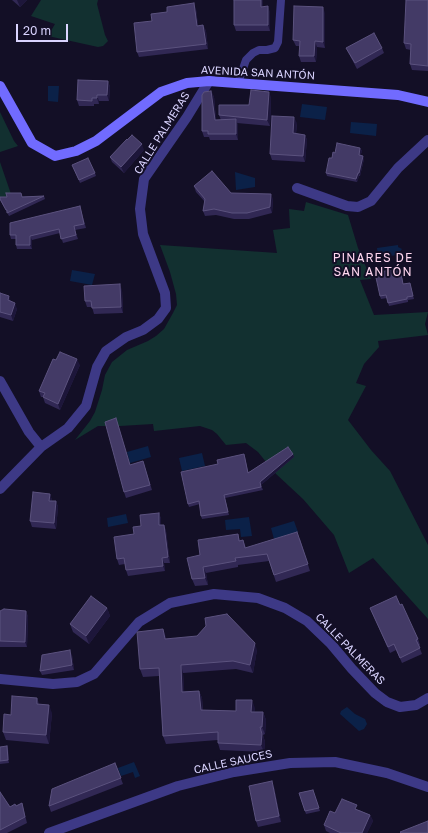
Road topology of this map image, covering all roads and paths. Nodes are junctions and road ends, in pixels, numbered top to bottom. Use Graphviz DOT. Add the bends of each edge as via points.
graph roads {
  1 [pos="280,0"];
  2 [pos="209,81"];
  3 [pos="238,83"];
  4 [pos="0,86"];
  5 [pos="428,102"];
  6 [pos="428,140"];
  7 [pos="297,188"];
  8 [pos="0,382"];
  9 [pos="41,447"];
  10 [pos="0,489"];
  11 [pos="0,679"];
  12 [pos="428,698"];
  13 [pos="428,787"];
  14 [pos="49,833"];
  1 -- 3 [label="lane" via="278,42 274,48 253,52 246,60"];
  2 -- 3 [label="street, AVENIDA SAN ANTÓN"];
  2 -- 4 [label="street, AVENIDA SAN ANTÓN" via="187,83 161,92 96,141 76,151 55,156 32,143"];
  2 -- 9 [label="street, CALLE PALMERAS" via="144,179 140,209 143,234 165,293 166,308 158,320 106,351 97,367 86,406 68,428"];
  3 -- 5 [label="street, AVENIDA SAN ANTÓN" via="398,94"];
  6 -- 7 [label="street" via="398,168 371,201 358,207 347,206"];
  8 -- 9 [label="street" via="29,432"];
  9 -- 10 [label="street, CALLE PALMERAS"];
  11 -- 12 [label="street, CALLE PALMERAS" via="53,684 77,682 94,674 139,622 170,603 214,594 258,598 285,608 307,621 375,693 387,702 400,706 416,705"];
  13 -- 14 [label="street, CALLE SAUCES" via="387,773 335,762 290,763 234,772 178,786"];
}
